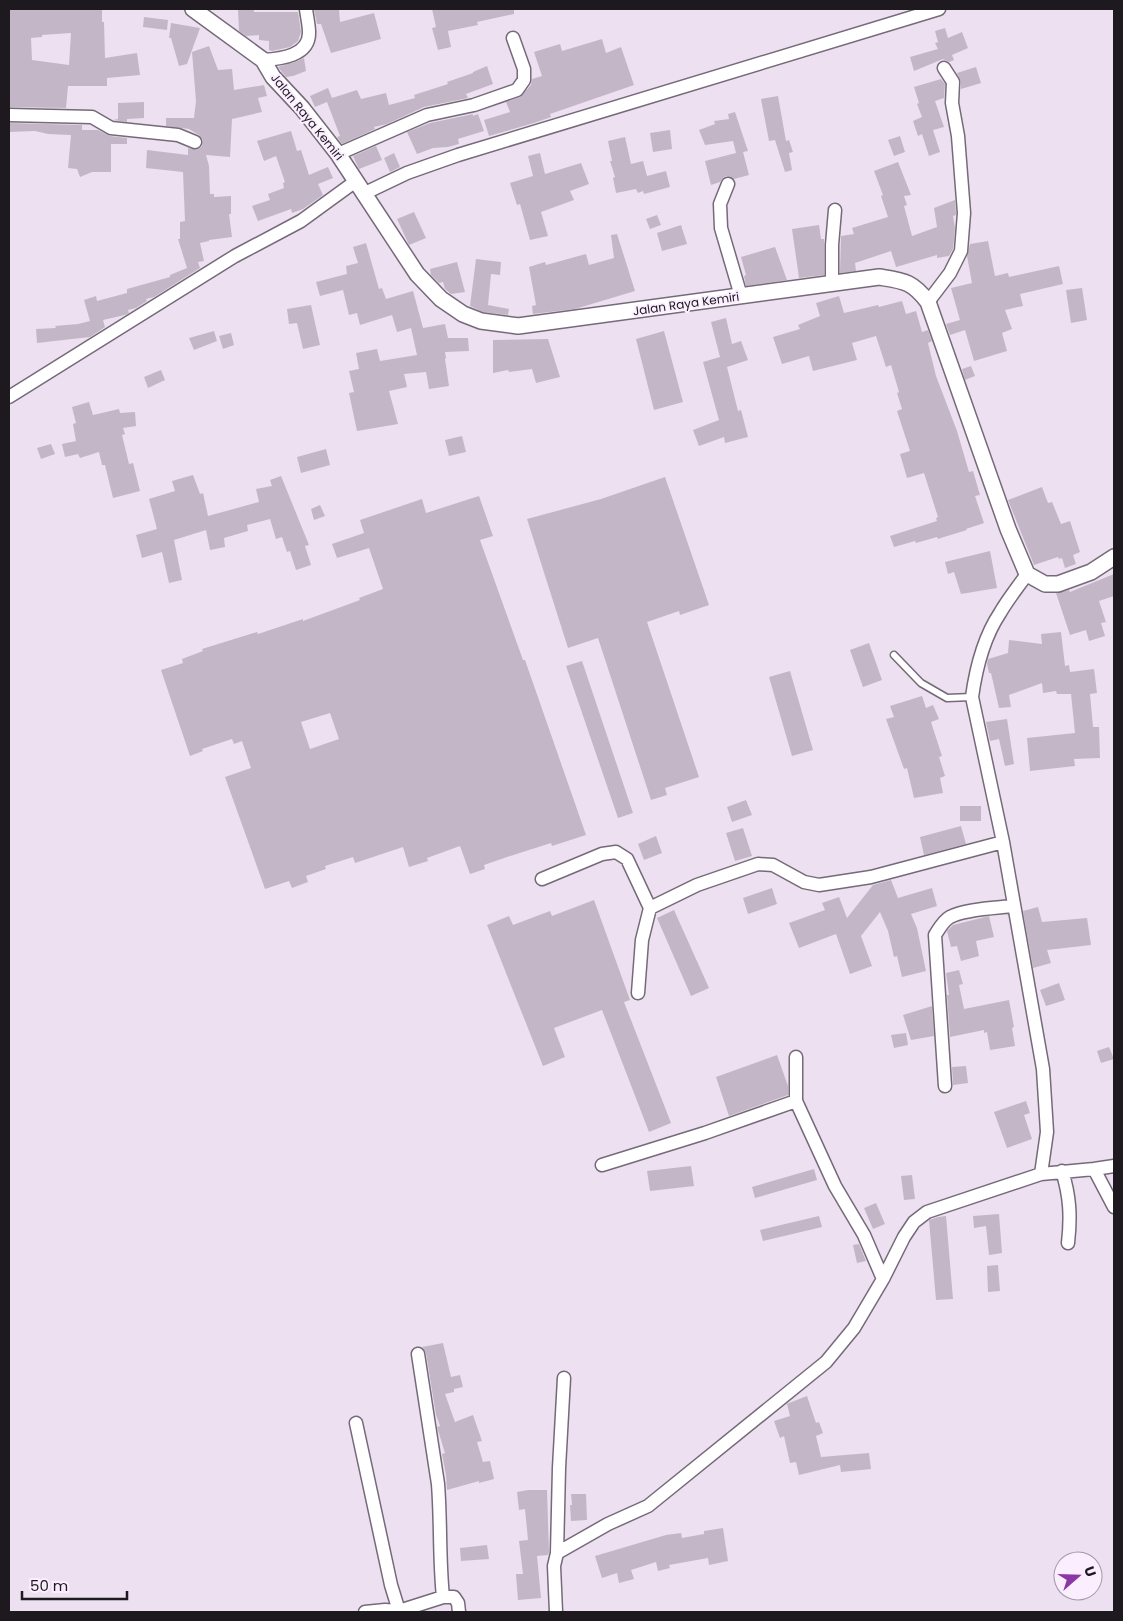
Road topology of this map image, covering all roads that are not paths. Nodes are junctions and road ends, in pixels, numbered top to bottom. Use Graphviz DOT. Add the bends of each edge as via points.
graph roads {
  1 [pos="193,9"];
  2 [pos="306,9"];
  3 [pos="939,9"];
  4 [pos="513,38"];
  5 [pos="263,60"];
  6 [pos="944,68"];
  7 [pos="9,115"];
  8 [pos="195,142"];
  9 [pos="338,154"];
  10 [pos="728,184"];
  11 [pos="360,187"];
  12 [pos="835,210"];
  13 [pos="832,284"];
  14 [pos="742,296"];
  15 [pos="928,302"];
  16 [pos="9,397"];
  17 [pos="1114,557"];
  18 [pos="1027,574"];
  19 [pos="894,655"];
  20 [pos="972,697"];
  21 [pos="1003,842"];
  22 [pos="542,879"];
  23 [pos="1013,906"];
  24 [pos="650,908"];
  25 [pos="638,993"];
  26 [pos="796,1057"];
  27 [pos="945,1086"];
  28 [pos="796,1101"];
  29 [pos="602,1165"];
  30 [pos="1114,1166"];
  31 [pos="1094,1169"];
  32 [pos="1062,1171"];
  33 [pos="1041,1174"];
  34 [pos="1114,1207"];
  35 [pos="1068,1243"];
  36 [pos="883,1279"];
  37 [pos="418,1354"];
  38 [pos="564,1378"];
  39 [pos="356,1422"];
  40 [pos="557,1553"];
  41 [pos="443,1597"];
  42 [pos="399,1611"];
  43 [pos="365,1612"];
  44 [pos="459,1612"];
  45 [pos="556,1612"];
  1 -- 5 [label="street, Jalan Raya Kemiri"];
  2 -- 5 [label="street" via="310,34 299,52"];
  3 -- 11 [label="street"];
  4 -- 9 [label="street" via="524,69 524,80 517,90 474,105 427,115"];
  5 -- 9 [label="street, Jalan Raya Kemiri" via="273,77"];
  6 -- 15 [label="street" via="952,82 964,223 962,251"];
  7 -- 8 [label="street" via="92,117 111,128 178,135"];
  9 -- 11 [label="street, Jalan Raya Kemiri"];
  10 -- 14 [label="street" via="720,204 721,228"];
  11 -- 14 [label="street, Jalan Raya Kemiri" via="417,274 441,298 463,314 481,321 518,326"];
  11 -- 16 [label="street" via="235,256"];
  12 -- 13 [label="street"];
  13 -- 14 [label="street, Jalan Raya Kemiri"];
  13 -- 15 [label="street, Jalan Raya Kemiri" via="879,277 906,281 919,289"];
  15 -- 18 [label="street, Jalan Raya Kemiri"];
  17 -- 18 [label="street" via="1091,572 1058,584 1045,584"];
  18 -- 20 [label="street" via="999,614 983,650"];
  19 -- 20 [label="lane" via="921,683 948,698"];
  20 -- 21 [label="street"];
  21 -- 23 [label="street"];
  21 -- 24 [label="street" via="871,877 819,886 804,882 773,865 758,864 697,886"];
  22 -- 24 [label="street" via="602,854 616,852 627,859"];
  23 -- 27 [label="street" via="962,912 949,917 934,935"];
  23 -- 33 [label="street" via="1043,1069 1046,1132"];
  24 -- 25 [label="street" via="642,940"];
  26 -- 28 [label="street"];
  28 -- 29 [label="street"];
  28 -- 36 [label="street"];
  30 -- 31 [label="street"];
  31 -- 32 [label="street"];
  31 -- 34 [label="street"];
  32 -- 33 [label="street"];
  32 -- 35 [label="street" via="1068,1190"];
  33 -- 36 [label="street" via="927,1212 909,1229"];
  36 -- 40 [label="street" via="854,1328 826,1362 648,1506"];
  37 -- 41 [label="street" via="438,1484"];
  38 -- 40 [label="street"];
  39 -- 42 [label="street"];
  40 -- 45 [label="street" via="554,1566"];
  41 -- 42 [label="street"];
  41 -- 44 [label="street" via="454,1597"];
  42 -- 43 [label="street"];
}
